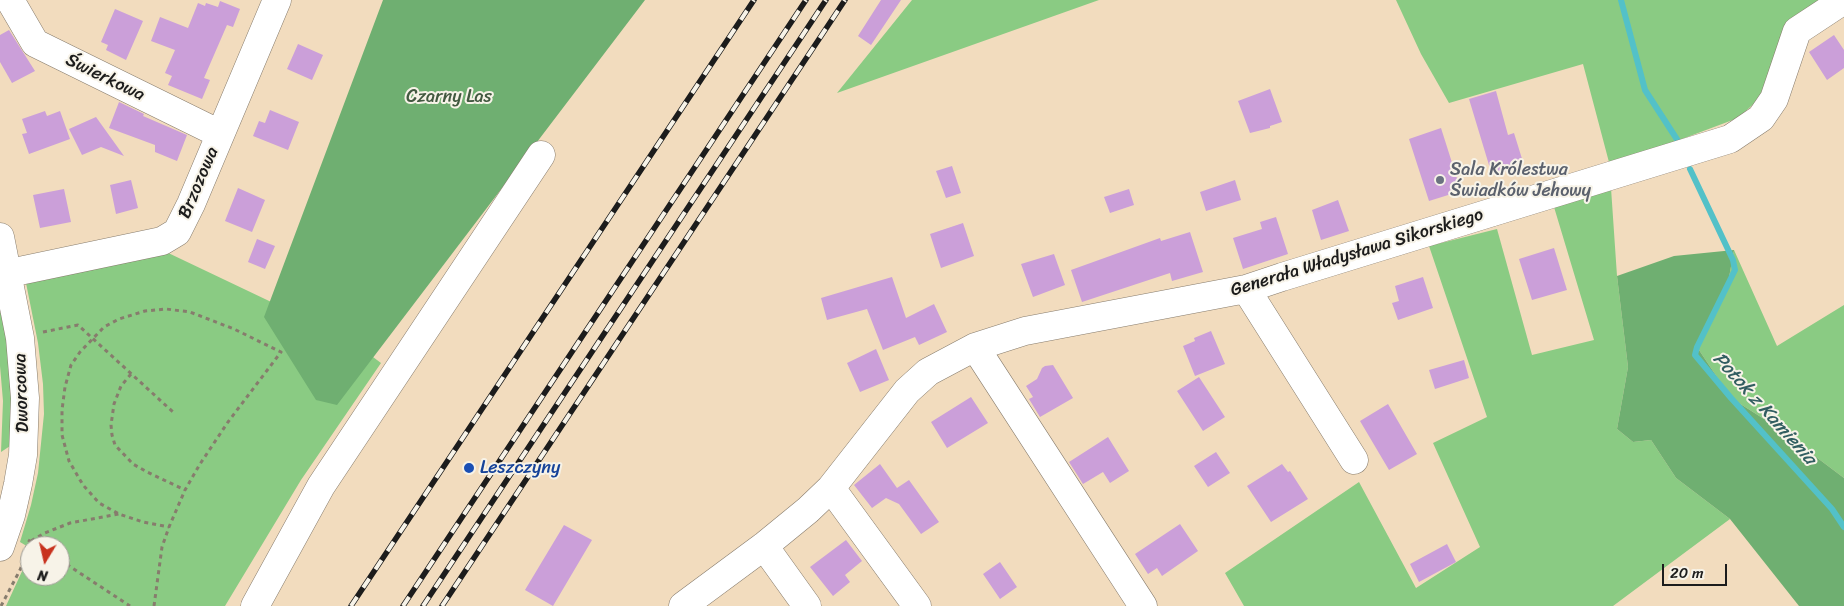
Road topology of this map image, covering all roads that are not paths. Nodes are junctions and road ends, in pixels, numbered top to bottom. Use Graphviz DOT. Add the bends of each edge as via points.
graph roads {
  1 [pos="10,0"];
  2 [pos="277,0"];
  3 [pos="1844,0"];
  4 [pos="220,134"];
  5 [pos="541,155"];
  6 [pos="0,237"];
  7 [pos="4,274"];
  8 [pos="1246,289"];
  9 [pos="975,347"];
  10 [pos="11,457"];
  11 [pos="1354,460"];
  12 [pos="831,488"];
  13 [pos="764,546"];
  14 [pos="0,547"];
  15 [pos="255,606"];
  16 [pos="683,606"];
  17 [pos="807,606"];
  18 [pos="917,606"];
  19 [pos="1143,606"];
  1 -- 4 [label="street, Świerkowa" via="35,43"];
  2 -- 4 [label="street, Brzozowa"];
  3 -- 8 [label="street, Generała Władysława Sikorskiego" via="1797,31 1774,99 1761,118 1730,139"];
  4 -- 7 [label="street, Brzozowa" via="177,232 162,241"];
  5 -- 15 [label="street" via="321,486"];
  6 -- 7 [label="street, Dworcowa"];
  7 -- 10 [label="street, Dworcowa" via="20,338 24,373 25,425"];
  8 -- 9 [label="street, Generała Władysława Sikorskiego" via="1024,331"];
  8 -- 11 [label="street"];
  9 -- 12 [label="street, Generała Władysława Sikorskiego" via="928,372 907,391"];
  9 -- 19 [label="street"];
  10 -- 14 [label="street, Dworcowa" via="11,515"];
  12 -- 13 [label="street, Generała Władysława Sikorskiego"];
  12 -- 18 [label="street"];
  13 -- 16 [label="street, Generała Władysława Sikorskiego"];
  13 -- 17 [label="street"];
}
